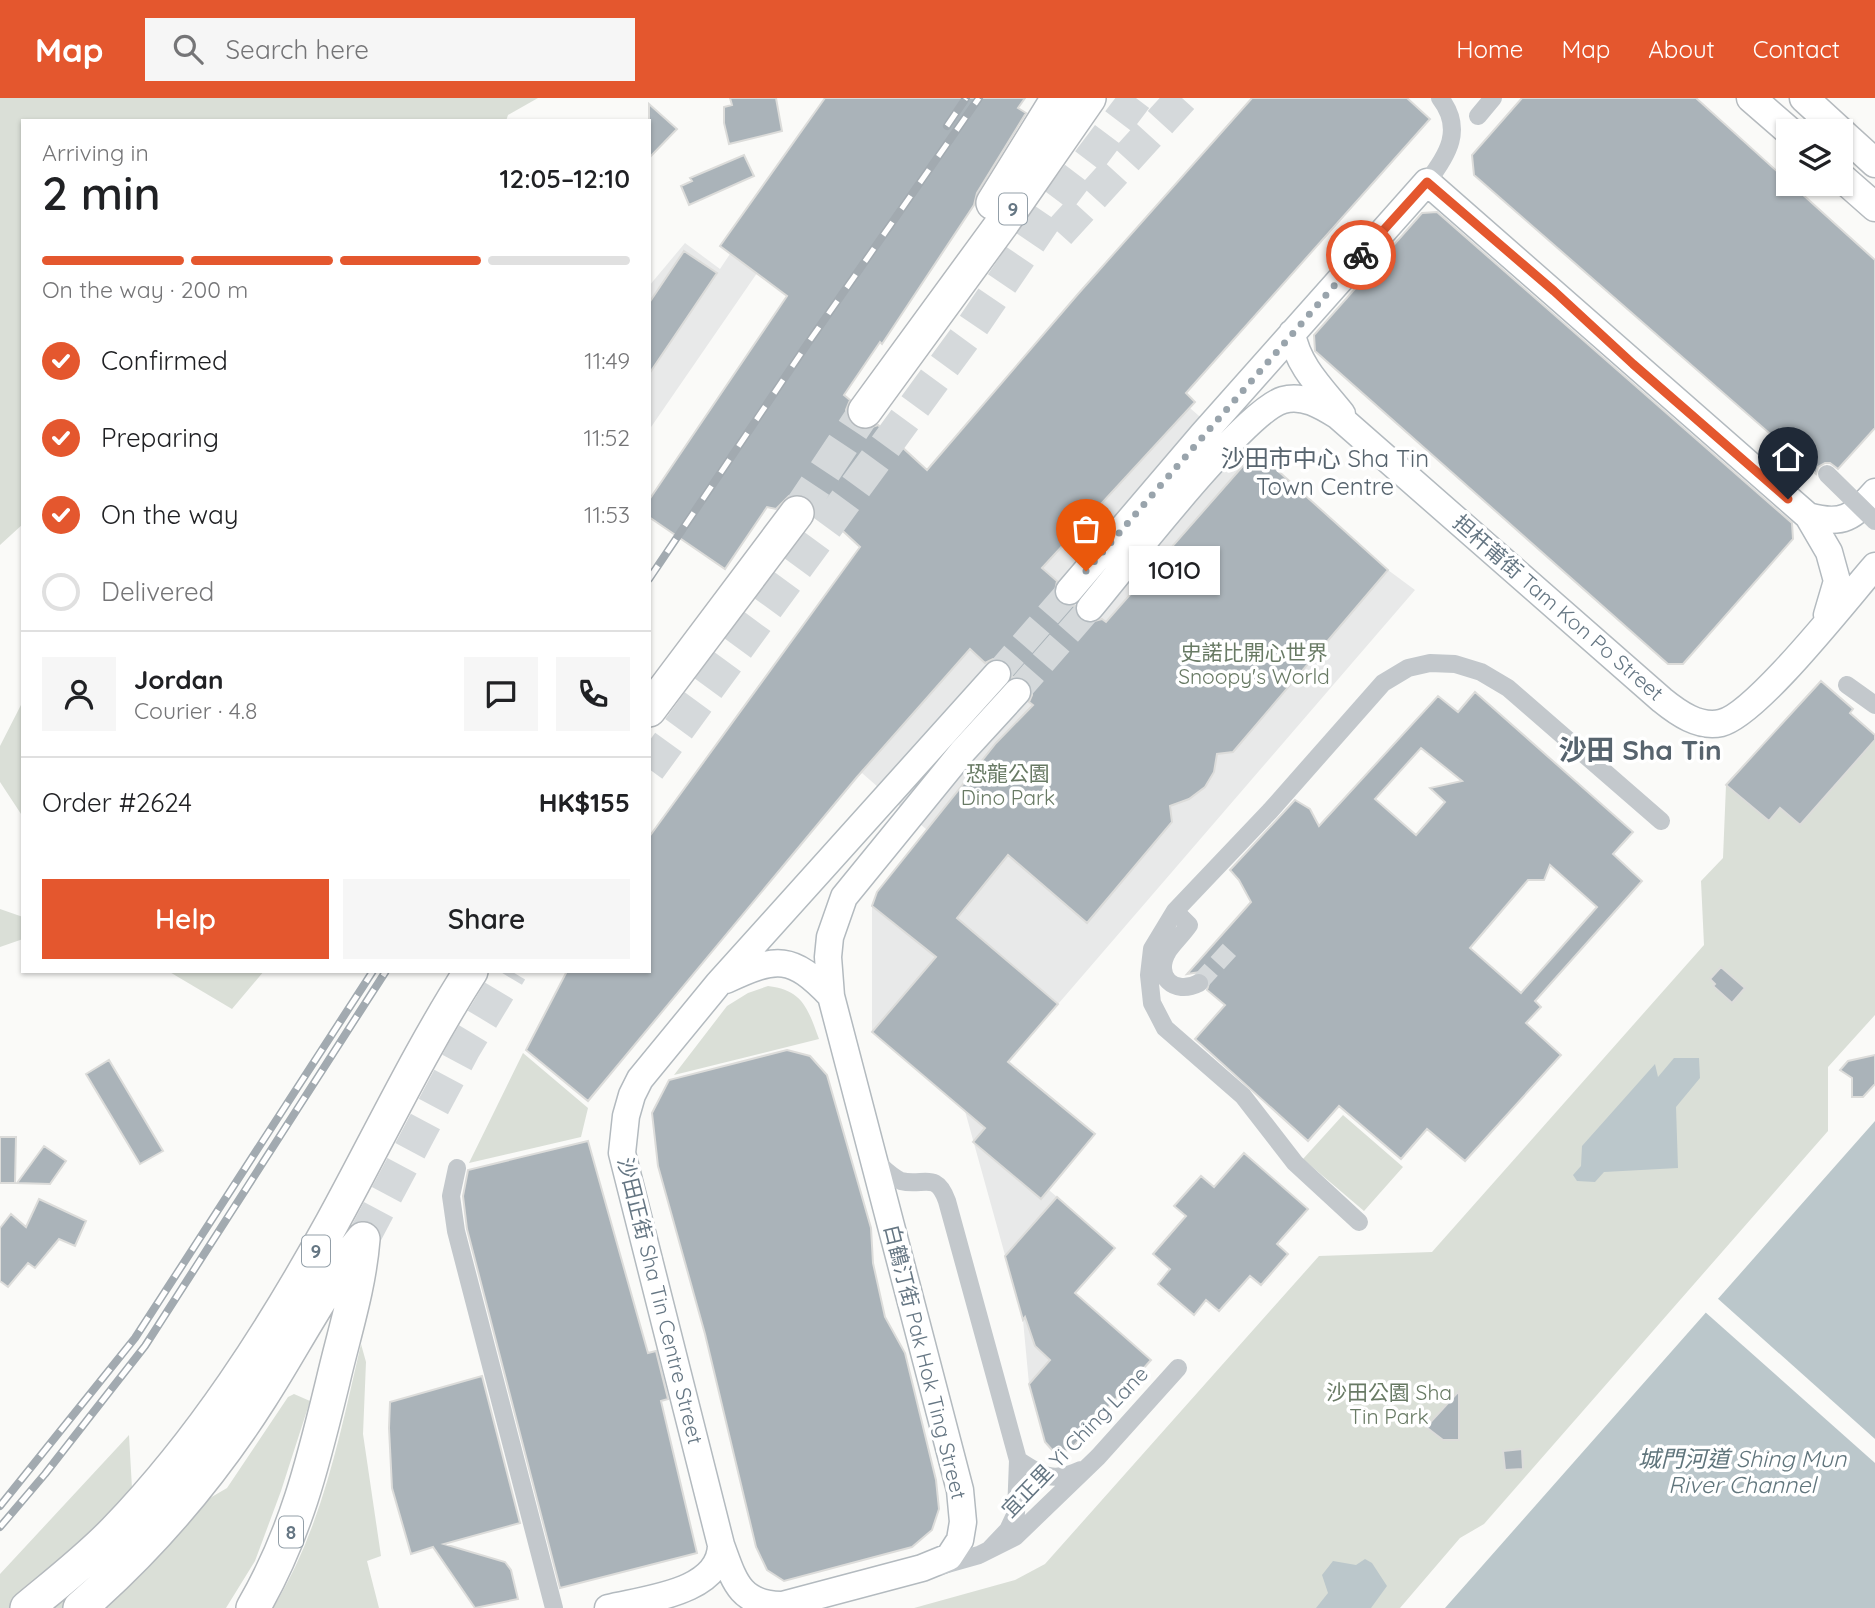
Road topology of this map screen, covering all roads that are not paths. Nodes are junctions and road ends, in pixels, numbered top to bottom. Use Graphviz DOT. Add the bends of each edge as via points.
graph roads {
  1 [pos="1058,98"];
  2 [pos="1088,98"];
  3 [pos="1440,98"];
  4 [pos="1493,98"];
  5 [pos="1751,98"];
  6 [pos="1804,98"];
  7 [pos="1478,116"];
  8 [pos="1827,119"];
  9 [pos="1776,120"];
  10 [pos="1853,143"];
  11 [pos="1875,163"];
  12 [pos="1427,182"];
  13 [pos="1853,188"];
  14 [pos="1875,207"];
  15 [pos="932,317"];
  16 [pos="1292,333"];
  17 [pos="864,411"];
  18 [pos="1357,431"];
  19 [pos="1827,474"];
  20 [pos="1875,492"];
  21 [pos="797,513"];
  22 [pos="1808,516"];
  23 [pos="1875,521"];
  24 [pos="1875,566"];
  25 [pos="1069,591"];
  26 [pos="1090,608"];
  27 [pos="1825,623"];
  28 [pos="997,674"];
  29 [pos="1847,685"];
  30 [pos="1017,692"];
  31 [pos="1873,704"];
  32 [pos="651,707"];
  33 [pos="1661,821"];
  34 [pos="1175,911"];
  35 [pos="470,973"];
  36 [pos="1199,983"];
  37 [pos="718,984"];
  38 [pos="831,996"];
  39 [pos="874,1160"];
  40 [pos="457,1168"];
  41 [pos="1359,1222"];
  42 [pos="363,1240"];
  43 [pos="1178,1368"];
  44 [pos="218,1432"];
  45 [pos="1098,1457"];
  46 [pos="1018,1460"];
  47 [pos="721,1545"];
  48 [pos="990,1549"];
  49 [pos="922,1568"];
  50 [pos="776,1607"];
  51 [pos="27,1608"];
  52 [pos="80,1608"];
  53 [pos="253,1608"];
  54 [pos="554,1608"];
  55 [pos="608,1608"];
  1 -- 15 [label="highway" via="986,215"];
  2 -- 15 [label="highway, 9"];
  3 -- 12 [label="street" via="1447,107 1453,135 1447,155"];
  4 -- 7 [label="street"];
  5 -- 9 [label="main road"];
  6 -- 8 [label="main road"];
  10 -- 11 [label="main road"];
  12 -- 16 [label="main road"];
  12 -- 22 [label="main road"];
  13 -- 14 [label="main road"];
  15 -- 17 [label="highway, 9"];
  16 -- 18 [label="main road" via="1305,367"];
  16 -- 25 [label="main road"];
  18 -- 26 [label="main road, 担杆莆街 Tam Kon Po Street" via="1305,400 1284,400 1262,413"];
  18 -- 27 [label="main road, 担杆莆街 Tam Kon Po Street" via="1681,714 1713,724 1731,719 1751,705"];
  19 -- 23 [label="street, bridge"];
  20 -- 22 [label="main road" via="1845,519"];
  21 -- 32 [label="highway"];
  22 -- 27 [label="main road" via="1829,552 1837,581"];
  24 -- 27 [label="main road"];
  28 -- 37 [label="main road, 沙田正街 Sha Tin Centre Street"];
  29 -- 31 [label="street"];
  30 -- 38 [label="main road" via="844,897 830,937"];
  33 -- 34 [label="street" via="1508,688 1481,672 1430,663 1408,668 1383,683"];
  34 -- 36 [label="street" via="1189,925 1168,951 1163,975 1170,985 1182,989"];
  34 -- 41 [label="street" via="1153,949 1149,975 1153,1003 1165,1028 1243,1096 1295,1163"];
  35 -- 44 [label="highway, 9" via="410,1074"];
  37 -- 38 [label="main road" via="770,963 792,964 810,974"];
  37 -- 47 [label="main road, 沙田正街 Sha Tin Centre Street" via="640,1079 626,1116 622,1153"];
  38 -- 39 [label="main road, 白鶴汀街 Pak Hok Ting Street"];
  39 -- 46 [label="street" via="899,1180 924,1180 944,1191"];
  39 -- 49 [label="main road, 白鶴汀街 Pak Hok Ting Street" via="962,1505 960,1540 949,1557"];
  40 -- 54 [label="street" via="451,1196 456,1231"];
  42 -- 44 [label="highway, 9" via="337,1270 281,1366"];
  42 -- 53 [label="highway, 8" via="360,1279 317,1452 293,1527"];
  43 -- 45 [label="street, 宜正里 Yi Ching Lane"];
  44 -- 51 [label="highway, 9" via="82,1564"];
  44 -- 52 [label="highway, 9" via="131,1560"];
  45 -- 46 [label="street" via="1083,1469 1058,1478 1042,1476"];
  45 -- 48 [label="street, 宜正里 Yi Ching Lane" via="1034,1522"];
  46 -- 48 [label="street" via="1016,1513"];
  47 -- 50 [label="main road, 沙田正街 Sha Tin Centre Street" via="740,1589 751,1599"];
  47 -- 55 [label="main road" via="717,1566 702,1580"];
  48 -- 49 [label="street, 宜正里 Yi Ching Lane" via="947,1565"];
  49 -- 50 [label="main road, 白鶴汀街 Pak Hok Ting Street"];
}
